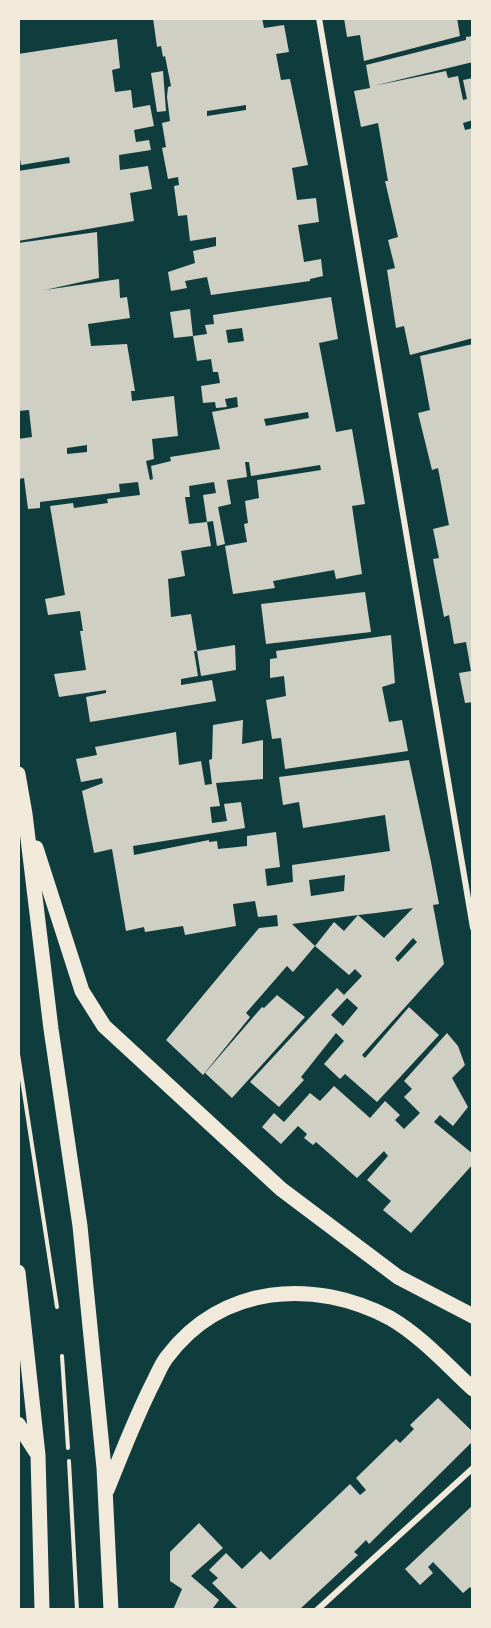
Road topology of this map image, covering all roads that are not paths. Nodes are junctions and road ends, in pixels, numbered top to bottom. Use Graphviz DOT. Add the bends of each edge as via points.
graph roads {
  1 [pos="319,18"];
  2 [pos="18,774"];
  3 [pos="25,814"];
  4 [pos="473,928"];
  5 [pos="18,1272"];
  6 [pos="473,1317"];
  7 [pos="473,1389"];
  8 [pos="18,1424"];
  9 [pos="38,1455"];
  10 [pos="473,1468"];
  11 [pos="106,1492"];
  12 [pos="42,1610"];
  13 [pos="111,1610"];
  14 [pos="317,1610"];
  1 -- 4 [label="street"];
  2 -- 3 [label="main road"];
  3 -- 6 [label="main road" via="82,991 104,1026 280,1189 398,1277"];
  3 -- 11 [label="main road" via="80,1226"];
  5 -- 9 [label="main road"];
  7 -- 11 [label="main road" via="417,1337 391,1319 357,1304 317,1294 262,1295 233,1305 199,1325 167,1356"];
  8 -- 9 [label="main road"];
  9 -- 12 [label="main road"];
  10 -- 14 [label="street"];
  11 -- 13 [label="main road"];
}
